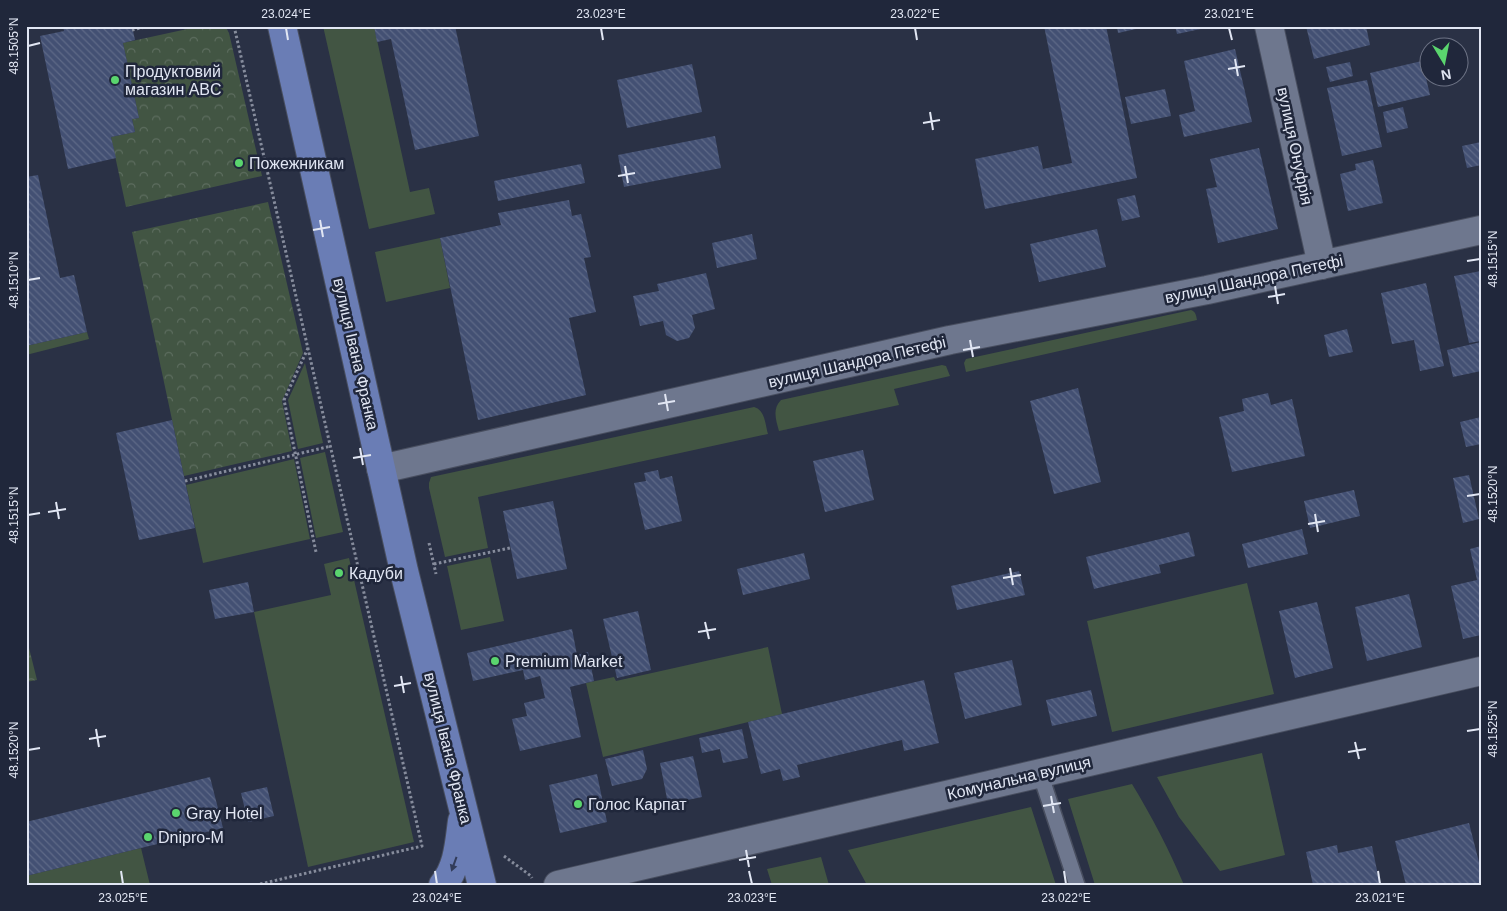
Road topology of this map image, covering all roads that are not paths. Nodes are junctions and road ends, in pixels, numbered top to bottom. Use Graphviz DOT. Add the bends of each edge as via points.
graph roads {
  1 [pos="282,26"];
  2 [pos="1269,26"];
  3 [pos="1481,230"];
  4 [pos="1322,265"];
  5 [pos="382,469"];
  6 [pos="1481,672"];
  7 [pos="1040,773"];
  8 [pos="463,807"];
  9 [pos="443,885"];
  10 [pos="482,885"];
  11 [pos="558,885"];
  12 [pos="1077,885"];
  1 -- 5 [label="main road, вулиця Івана Франка"];
  2 -- 4 [label="street, вулиця Онуфрія"];
  3 -- 4 [label="street, вулиця Шандора Петефі"];
  4 -- 5 [label="street, вулиця Шандора Петефі" via="950,340"];
  5 -- 8 [label="main road, вулиця Івана Франка"];
  6 -- 7 [label="street, Комунальна вулиця"];
  7 -- 11 [label="street, Комунальна вулиця"];
  7 -- 12 [label="lane"];
  8 -- 9 [label="main road, one-way" via="454,866"];
  8 -- 10 [label="main road, вулиця Івана Франка"];
}
